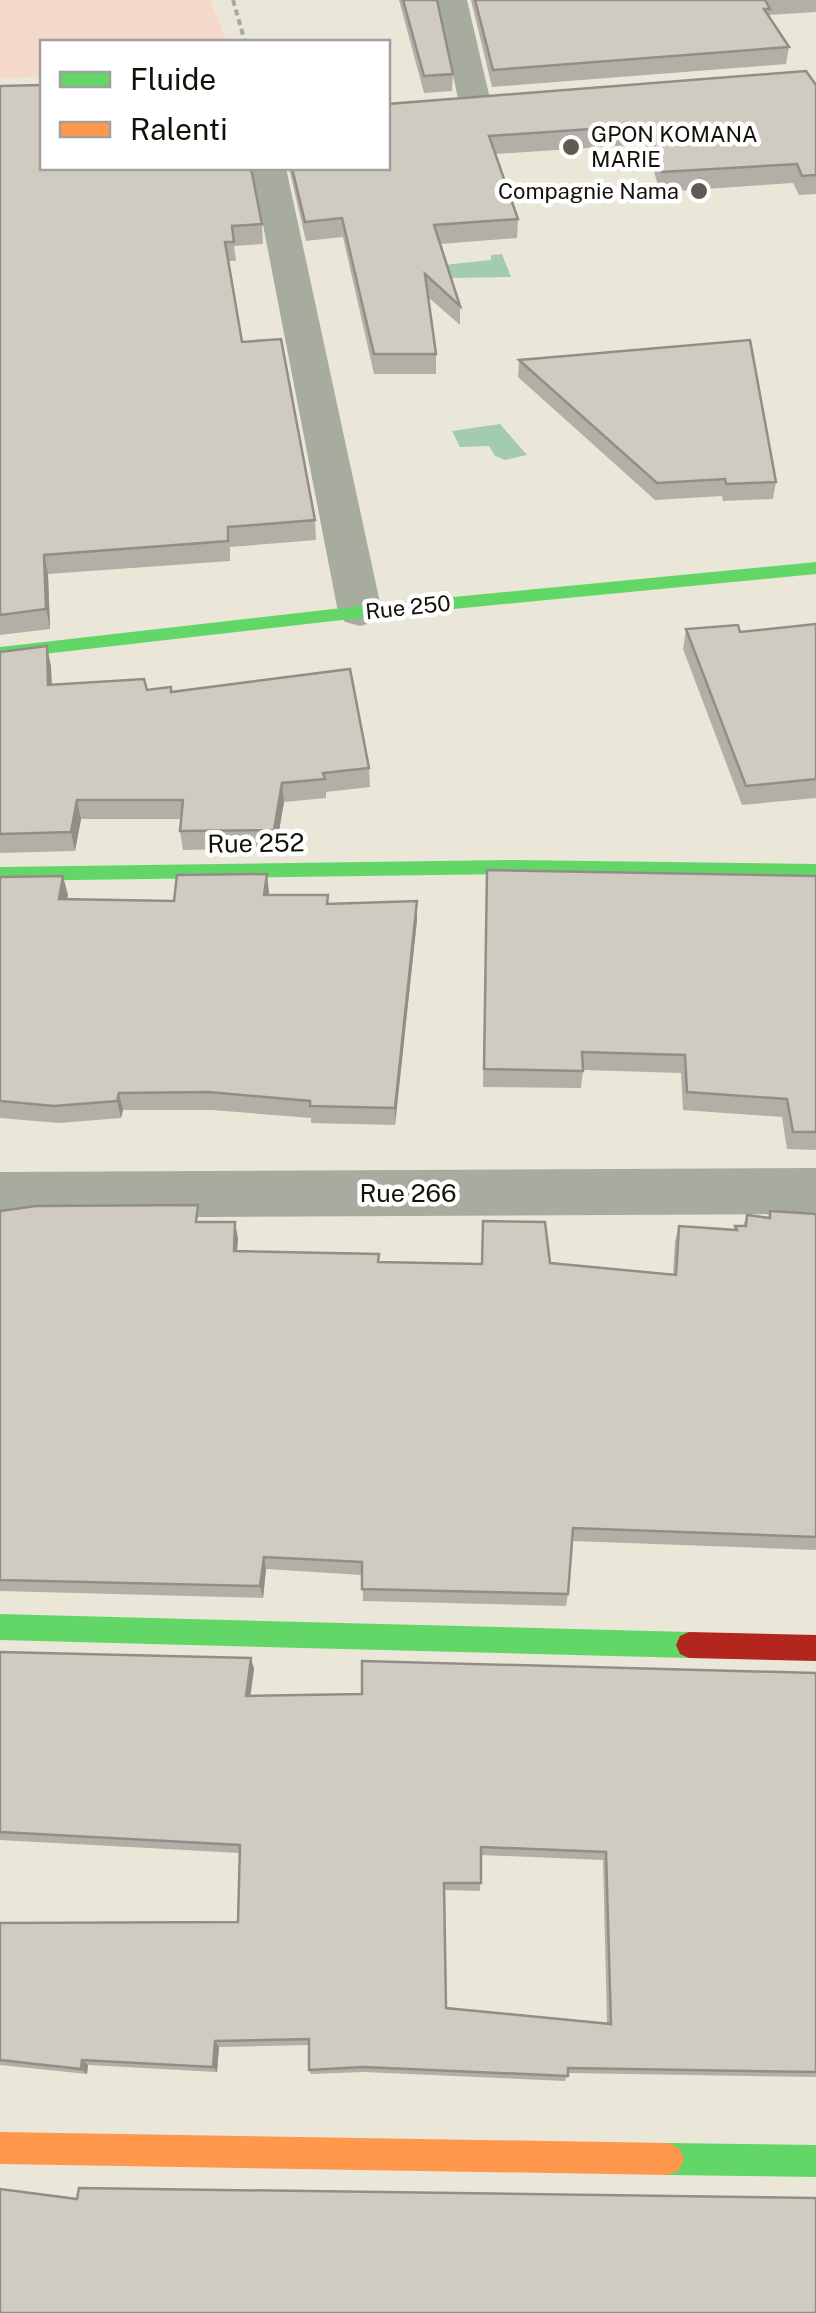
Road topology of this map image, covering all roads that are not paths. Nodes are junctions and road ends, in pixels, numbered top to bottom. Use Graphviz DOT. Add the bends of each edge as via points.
graph roads {
  1 [pos="452,0"];
  2 [pos="512,100"];
  3 [pos="474,102"];
  4 [pos="440,105"];
  5 [pos="268,170"];
  6 [pos="816,568"];
  7 [pos="360,612"];
  8 [pos="0,653"];
  9 [pos="816,871"];
  10 [pos="0,874"];
  11 [pos="816,1191"];
  12 [pos="0,1195"];
  13 [pos="0,1627"];
  14 [pos="816,1648"];
  15 [pos="0,2148"];
  16 [pos="816,2161"];
  1 -- 3 [label="street"];
  2 -- 3 [label="street"];
  3 -- 4 [label="street"];
  5 -- 7 [label="street"];
  6 -- 7 [label="street, Rue 250"];
  7 -- 8 [label="street, Rue 250"];
  9 -- 10 [label="street, Rue 252" via="514,867"];
  11 -- 12 [label="street, Rue 266"];
  13 -- 14 [label="street"];
  15 -- 16 [label="street"];
}
